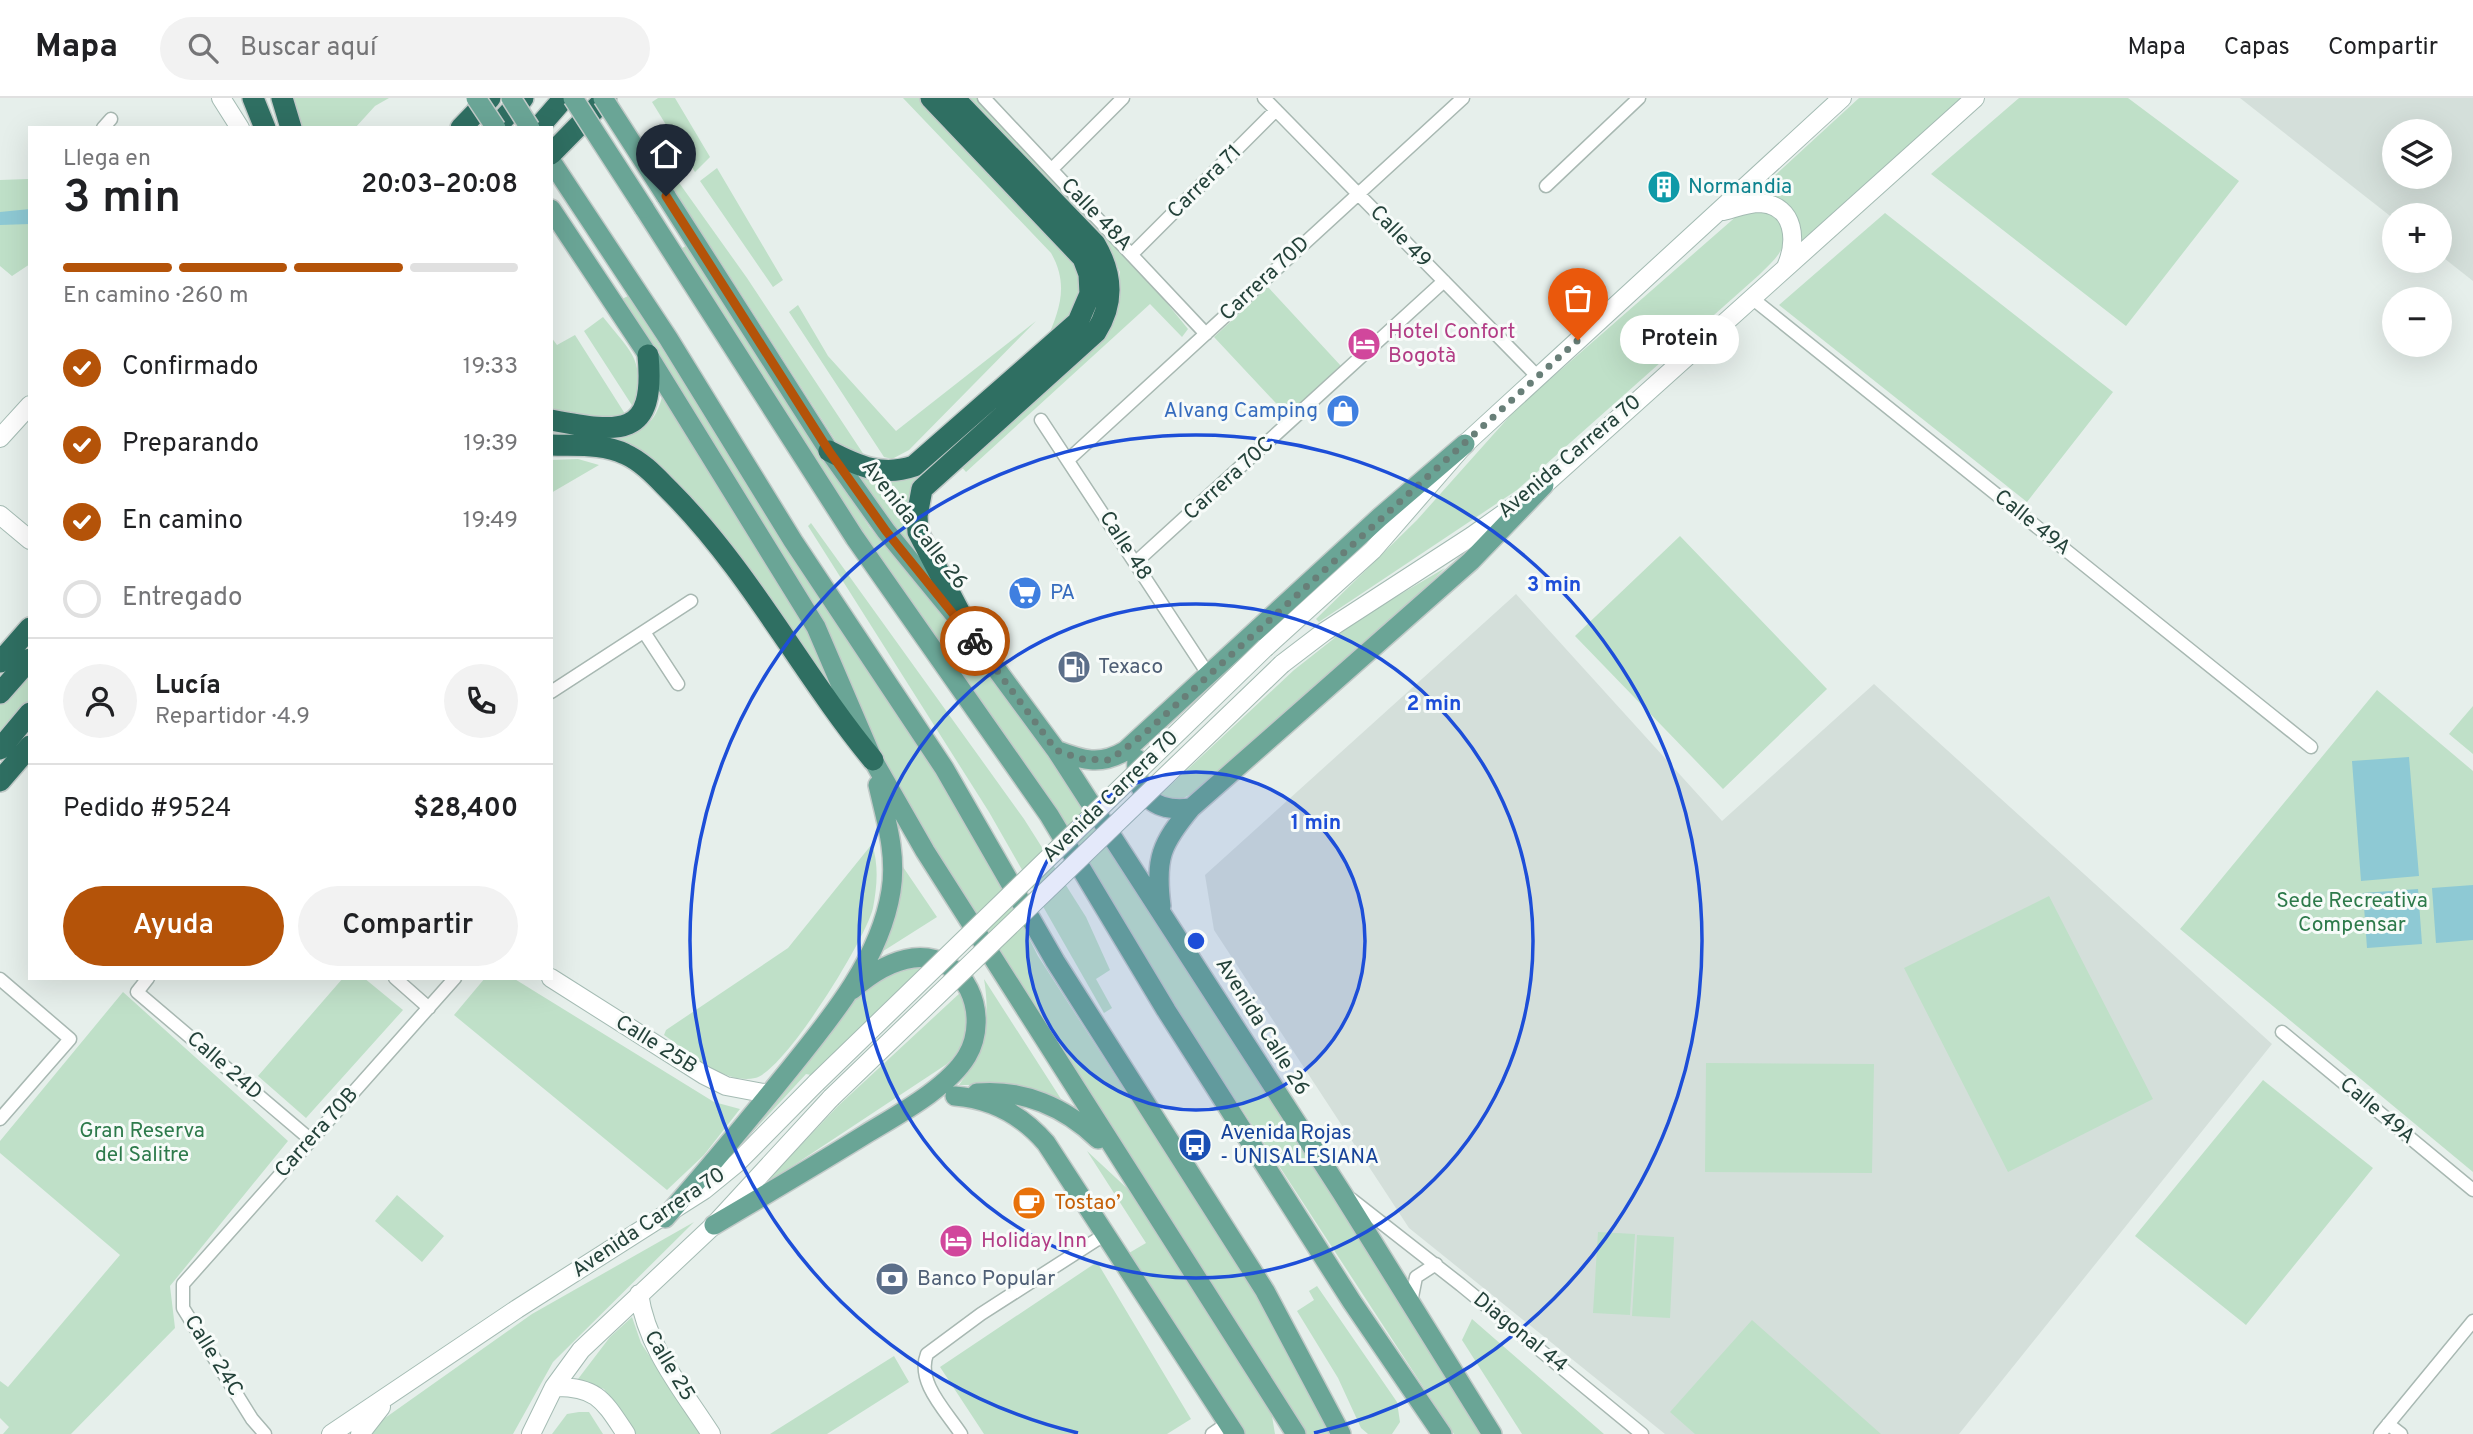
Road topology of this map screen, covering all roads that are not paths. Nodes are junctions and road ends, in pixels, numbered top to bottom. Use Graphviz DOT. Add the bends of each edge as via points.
graph roads {
  1 [pos="253,98"];
  2 [pos="282,98"];
  3 [pos="476,98"];
  4 [pos="490,98"];
  5 [pos="511,98"];
  6 [pos="523,98"];
  7 [pos="564,98"];
  8 [pos="573,98"];
  9 [pos="605,98"];
  10 [pos="931,98"];
  11 [pos="954,98"];
  12 [pos="985,98"];
  13 [pos="1123,98"];
  14 [pos="1264,98"];
  15 [pos="1463,98"];
  16 [pos="1639,98"];
  17 [pos="1842,98"];
  18 [pos="1975,98"];
  19 [pos="226,104"];
  20 [pos="1276,110"];
  21 [pos="239,126"];
  22 [pos="264,126"];
  23 [pos="290,126"];
  24 [pos="463,126"];
  25 [pos="495,126"];
  26 [pos="498,126"];
  27 [pos="529,126"];
  28 [pos="540,126"];
  29 [pos="553,152"];
  30 [pos="553,164"];
  31 [pos="1052,169"];
  32 [pos="1546,186"];
  33 [pos="1357,193"];
  34 [pos="553,212"];
  35 [pos="1719,212"];
  36 [pos="1133,253"];
  37 [pos="1785,270"];
  38 [pos="1444,281"];
  39 [pos="1753,299"];
  40 [pos="1206,334"];
  41 [pos="648,355"];
  42 [pos="1537,376"];
  43 [pos="28,407"];
  44 [pos="553,420"];
  45 [pos="1041,420"];
  46 [pos="0,438"];
  47 [pos="1465,444"];
  48 [pos="553,445"];
  49 [pos="829,451"];
  50 [pos="1068,460"];
  51 [pos="1544,485"];
  52 [pos="0,515"];
  53 [pos="28,538"];
  54 [pos="1136,562"];
  55 [pos="691,601"];
  56 [pos="28,630"];
  57 [pos="644,632"];
  58 [pos="972,636"];
  59 [pos="28,661"];
  60 [pos="0,662"];
  61 [pos="1208,674"];
  62 [pos="678,684"];
  63 [pos="553,691"];
  64 [pos="0,693"];
  65 [pos="28,715"];
  66 [pos="1144,734"];
  67 [pos="2312,747"];
  68 [pos="28,748"];
  69 [pos="0,749"];
  70 [pos="1056,750"];
  71 [pos="873,760"];
  72 [pos="0,781"];
  73 [pos="1191,808"];
  74 [pos="1161,910"];
  75 [pos="0,979"];
  76 [pos="553,979"];
  77 [pos="146,980"];
  78 [pos="397,980"];
  79 [pos="453,980"];
  80 [pos="846,995"];
  81 [pos="429,1008"];
  82 [pos="2281,1032"];
  83 [pos="769,1094"];
  84 [pos="955,1096"];
  85 [pos="911,1107"];
  86 [pos="0,1119"];
  87 [pos="311,1140"];
  88 [pos="1120,1161"];
  89 [pos="2473,1190"];
  90 [pos="1342,1193"];
  91 [pos="665,1217"];
  92 [pos="714,1225"];
  93 [pos="1104,1235"];
  94 [pos="1436,1264"];
  95 [pos="181,1290"];
  96 [pos="639,1294"];
  97 [pos="1411,1303"];
  98 [pos="2473,1321"];
  99 [pos="554,1387"];
  100 [pos="390,1395"];
  101 [pos="1275,1400"];
  102 [pos="252,1419"];
  103 [pos="2384,1429"];
  104 [pos="1225,1430"];
  105 [pos="257,1434"];
  106 [pos="265,1434"];
  107 [pos="331,1434"];
  108 [pos="360,1434"];
  109 [pos="531,1434"];
  110 [pos="626,1434"];
  111 [pos="711,1434"];
  112 [pos="961,1434"];
  113 [pos="1280,1434"];
  114 [pos="1296,1434"];
  115 [pos="1341,1434"];
  116 [pos="1442,1434"];
  117 [pos="1493,1434"];
  118 [pos="1643,1434"];
  119 [pos="2401,1434"];
  1 -- 22 [label="highway"];
  2 -- 23 [label="highway"];
  3 -- 25 [label="main road, bridge"];
  4 -- 24 [label="highway"];
  5 -- 27 [label="main road, bridge"];
  6 -- 26 [label="highway"];
  7 -- 28 [label="highway"];
  8 -- 116 [label="main road, bridge" via="855,538 1049,815 1166,1010"];
  9 -- 29 [label="highway"];
  9 -- 49 [label="main road, Avenida Calle 26, bridge"];
  10 -- 49 [label="highway" via="1083,258 1089,274 1087,306 1067,334 914,466 888,472 856,465"];
  11 -- 58 [label="highway" via="1095,244 1110,290 1096,332 922,489 919,532"];
  12 -- 31 [label="street, Calle 48A"];
  13 -- 31 [label="street"];
  14 -- 20 [label="street, Calle 49"];
  15 -- 33 [label="street, Carrera 70D"];
  16 -- 32 [label="street"];
  17 -- 35 [label="main road, Avenida Carrera 70"];
  18 -- 37 [label="main road, Avenida Carrera 70"];
  19 -- 21 [label="main road"];
  20 -- 33 [label="street, Calle 49"];
  20 -- 36 [label="street, Carrera 71"];
  30 -- 115 [label="main road" via="944,768 1055,961 1265,1291"];
  31 -- 36 [label="street, Calle 48A"];
  33 -- 38 [label="street, Calle 49"];
  33 -- 40 [label="street, Carrera 70D"];
  34 -- 41 [label="main road"];
  35 -- 37 [label="main road" via="1758,203 1783,213 1794,233"];
  35 -- 42 [label="main road, Avenida Carrera 70"];
  36 -- 40 [label="street, Calle 48A"];
  37 -- 39 [label="main road, Avenida Carrera 70"];
  38 -- 42 [label="street, Calle 49"];
  38 -- 54 [label="street, Carrera 70C"];
  39 -- 51 [label="main road, Avenida Carrera 70"];
  39 -- 67 [label="street, Calle 49A"];
  40 -- 50 [label="street, Carrera 70D"];
  41 -- 44 [label="highway" via="650,397 629,425 613,428"];
  41 -- 71 [label="main road" via="816,627"];
  42 -- 47 [label="main road, Avenida Carrera 70"];
  43 -- 46 [label="main road"];
  45 -- 50 [label="street, Calle 48"];
  47 -- 61 [label="main road"];
  47 -- 91 [label="main road, Avenida Carrera 70, bridge" via="1373,550 1266,647 723,1176"];
  48 -- 71 [label="highway" via="615,449 658,480 716,542 841,722"];
  49 -- 58 [label="main road, Avenida Calle 26" via="886,531"];
  50 -- 54 [label="street, Calle 48"];
  51 -- 73 [label="main road" via="1471,561"];
  51 -- 92 [label="main road, Avenida Carrera 70, bridge" via="1282,664 831,1098"];
  52 -- 53 [label="main road"];
  54 -- 61 [label="street, Calle 48"];
  55 -- 57 [label="street"];
  56 -- 60 [label="highway"];
  57 -- 62 [label="street"];
  57 -- 63 [label="street"];
  58 -- 70 [label="main road, Avenida Calle 26"];
  59 -- 64 [label="highway"];
  61 -- 66 [label="main road"];
  65 -- 69 [label="highway"];
  66 -- 70 [label="main road" via="1110,760 1081,759"];
  66 -- 73 [label="main road" via="1136,768 1146,797 1176,810"];
  68 -- 72 [label="highway"];
  70 -- 74 [label="main road, Avenida Calle 26"];
  71 -- 80 [label="main road" via="891,841 892,889 886,916"];
  71 -- 88 [label="main road"];
  73 -- 74 [label="main road" via="1160,853"];
  74 -- 90 [label="main road, Avenida Calle 26"];
  75 -- 86 [label="street" via="70,1039"];
  76 -- 83 [label="main road, Calle 25B" via="704,1075 726,1086"];
  77 -- 87 [label="street, Calle 24D" via="137,992"];
  78 -- 81 [label="street"];
  79 -- 81 [label="street, Carrera 70B"];
  80 -- 83 [label="main road"];
  80 -- 85 [label="main road" via="879,970 915,958 949,966 964,980 976,1010 972,1046 951,1075"];
  81 -- 87 [label="street, Carrera 70B"];
  82 -- 89 [label="street, Calle 49A"];
  83 -- 91 [label="main road"];
  84 -- 85 [label="main road"];
  84 -- 88 [label="main road" via="1006,1093 1044,1102 1083,1125"];
  84 -- 93 [label="main road" via="995,1104 1035,1130"];
  85 -- 92 [label="main road"];
  87 -- 95 [label="street, Carrera 70B"];
  88 -- 101 [label="main road"];
  90 -- 94 [label="street, Diagonal 44"];
  90 -- 97 [label="main road, Avenida Calle 26"];
  91 -- 100 [label="main road, Avenida Carrera 70"];
  92 -- 96 [label="main road, Avenida Carrera 70"];
  93 -- 104 [label="main road"];
  93 -- 112 [label="street" via="927,1354 923,1373"];
  94 -- 97 [label="street" via="1416,1277"];
  94 -- 118 [label="street, Diagonal 44"];
  95 -- 102 [label="street, Calle 24C" via="183,1308"];
  96 -- 99 [label="main road, Avenida Carrera 70" via="581,1349"];
  96 -- 111 [label="main road, Calle 25" via="643,1321 654,1347"];
  97 -- 117 [label="main road, Avenida Calle 26"];
  98 -- 103 [label="street"];
  99 -- 109 [label="main road, Avenida Carrera 70"];
  99 -- 110 [label="main road" via="594,1393"];
  100 -- 107 [label="main road, Avenida Carrera 70"];
  100 -- 108 [label="main road"];
  101 -- 113 [label="main road"];
  101 -- 114 [label="main road"];
  102 -- 105 [label="street, Calle 24C"];
  102 -- 106 [label="street, Calle 24C"];
  103 -- 119 [label="street"];
}
